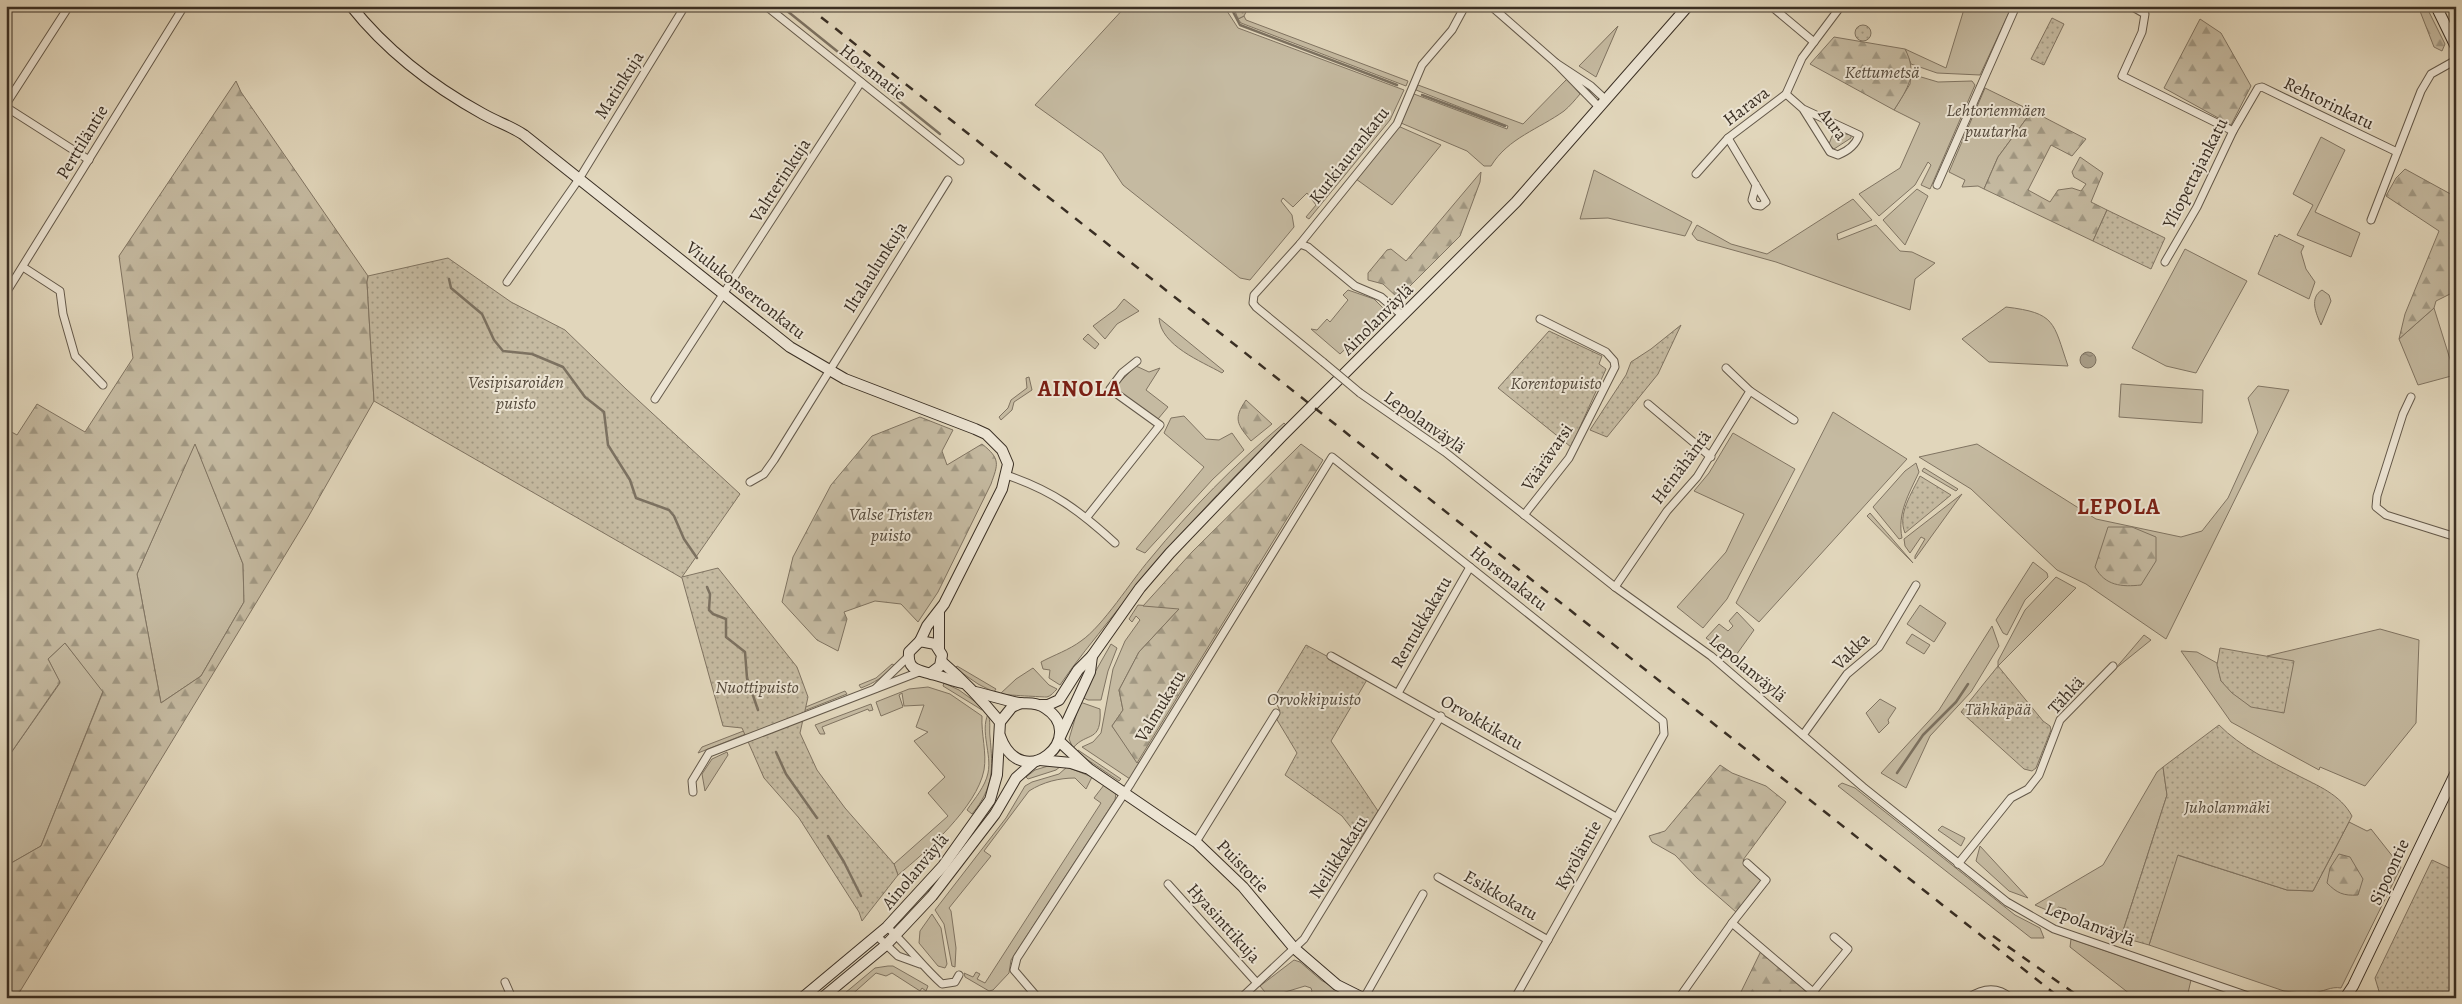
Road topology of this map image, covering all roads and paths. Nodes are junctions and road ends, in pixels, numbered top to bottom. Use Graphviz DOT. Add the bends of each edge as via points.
graph roads {
  1 [pos="69,6"];
  2 [pos="184,6"];
  3 [pos="351,6"];
  4 [pos="686,6"];
  5 [pos="766,6"];
  6 [pos="1465,6"];
  7 [pos="1491,6"];
  8 [pos="1688,6"];
  9 [pos="1771,6"];
  10 [pos="1841,6"];
  11 [pos="2016,6"];
  12 [pos="2131,6"];
  13 [pos="2436,6"];
  14 [pos="1814,42"];
  15 [pos="2456,47"];
  16 [pos="2456,60"];
  17 [pos="861,82"];
  18 [pos="1786,94"];
  19 [pos="2251,98"];
  20 [pos="1602,103"];
  21 [pos="6,106"];
  22 [pos="1803,109"];
  23 [pos="2233,131"];
  24 [pos="1728,138"];
  25 [pos="2397,152"];
  26 [pos="89,160"];
  27 [pos="960,161"];
  28 [pos="1696,174"];
  29 [pos="578,179"];
  30 [pos="948,180"];
  31 [pos="1756,185"];
  32 [pos="1937,185"];
  33 [pos="2371,220"];
  34 [pos="1300,244"];
  35 [pos="2165,262"];
  36 [pos="22,268"];
  37 [pos="508,282"];
  38 [pos="6,293"];
  39 [pos="724,294"];
  40 [pos="1253,303"];
  41 [pos="1403,316"];
  42 [pos="1540,319"];
  43 [pos="1136,361"];
  44 [pos="1726,368"];
  45 [pos="828,370"];
  46 [pos="103,385"];
  47 [pos="1750,391"];
  48 [pos="2411,397"];
  49 [pos="655,399"];
  50 [pos="1648,404"];
  51 [pos="1794,420"];
  52 [pos="1332,456"];
  53 [pos="1711,457"];
  54 [pos="1006,475"];
  55 [pos="750,482"];
  56 [pos="1524,515"];
  57 [pos="1086,517"];
  58 [pos="2456,537"];
  59 [pos="1115,543"];
  60 [pos="1470,567"];
  61 [pos="1916,586"];
  62 [pos="1615,587"];
  63 [pos="939,613"];
  64 [pos="920,641"];
  65 [pos="939,648"];
  66 [pos="909,656"];
  67 [pos="1092,656"];
  68 [pos="1331,656"];
  69 [pos="942,662"];
  70 [pos="2113,666"];
  71 [pos="919,672"];
  72 [pos="931,673"];
  73 [pos="963,684"];
  74 [pos="876,688"];
  75 [pos="974,692"];
  76 [pos="1398,692"];
  77 [pos="1021,703"];
  78 [pos="1041,706"];
  79 [pos="1276,713"];
  80 [pos="1441,716"];
  81 [pos="1664,726"];
  82 [pos="999,728"];
  83 [pos="1803,735"];
  84 [pos="1059,739"];
  85 [pos="1037,761"];
  86 [pos="1090,769"];
  87 [pos="2456,772"];
  88 [pos="1124,791"];
  89 [pos="693,792"];
  90 [pos="1616,817"];
  91 [pos="1196,842"];
  92 [pos="1746,863"];
  93 [pos="1958,864"];
  94 [pos="1438,877"];
  95 [pos="1168,884"];
  96 [pos="1423,894"];
  97 [pos="1732,923"];
  98 [pos="887,927"];
  99 [pos="877,936"];
  100 [pos="896,936"];
  101 [pos="1834,937"];
  102 [pos="1548,940"];
  103 [pos="886,945"];
  104 [pos="1294,948"];
  105 [pos="920,964"];
  106 [pos="959,975"];
  107 [pos="505,982"];
  108 [pos="1257,983"];
  109 [pos="2353,986"];
  110 [pos="1813,992"];
  111 [pos="512,998"];
  112 [pos="802,998"];
  113 [pos="822,998"];
  114 [pos="1038,998"];
  115 [pos="1241,998"];
  116 [pos="1363,998"];
  117 [pos="1515,998"];
  118 [pos="1679,998"];
  119 [pos="1820,998"];
  120 [pos="1968,998"];
  121 [pos="2011,998"];
  122 [pos="2254,998"];
  123 [pos="2345,998"];
  124 [pos="2351,998"];
  1 -- 21 [label="street"];
  2 -- 26 [label="street, Perttiläntie"];
  3 -- 29 [label="street, Viulukonsertonkatu" via="398,56 484,115 524,135"];
  4 -- 29 [label="street, Matinkuja"];
  5 -- 17 [label="street, Horsmatie"];
  6 -- 34 [label="street, Kurkiaurankatu" via="1452,30 1422,65 1397,124"];
  7 -- 20 [label="street"];
  8 -- 20 [label="street, Ainolanväylä"];
  9 -- 14 [label="street"];
  10 -- 14 [label="street, Harava"];
  11 -- 32 [label="street"];
  12 -- 23 [label="street" via="2145,14 2142,32 2122,76"];
  13 -- 15 [label="street"];
  14 -- 18 [label="street, Harava" via="1792,76"];
  16 -- 25 [label="street" via="2431,74"];
  17 -- 27 [label="street, Horsmatie"];
  17 -- 39 [label="street, Valtterinkuja"];
  18 -- 22 [label="street, Aura"];
  18 -- 24 [label="street, Harava"];
  19 -- 23 [label="street, Yliopettajankatu"];
  19 -- 25 [label="street, Rehtorinkatu" via="2262,87"];
  20 -- 41 [label="street, Ainolanväylä" via="1516,202"];
  21 -- 26 [label="street"];
  22 -- 22 [label="street, Aura" via="1859,135 1858,139 1844,153 1830,152"];
  23 -- 35 [label="street, Yliopettajankatu" via="2197,207"];
  24 -- 28 [label="street, Harava"];
  24 -- 31 [label="street"];
  25 -- 33 [label="street"];
  26 -- 36 [label="street, Perttiläntie"];
  29 -- 37 [label="street, Matinkuja"];
  29 -- 39 [label="street, Viulukonsertonkatu"];
  30 -- 45 [label="street, Iltalaulunkuja"];
  34 -- 40 [label="street, Kurkiaurankatu" via="1254,295"];
  34 -- 41 [label="street" via="1359,289 1381,297"];
  36 -- 38 [label="street, Perttiläntie"];
  36 -- 46 [label="street" via="60,290 75,356"];
  39 -- 45 [label="street, Viulukonsertonkatu" via="790,348"];
  39 -- 49 [label="street, Valtterinkuja"];
  40 -- 56 [label="street, Lepolanväylä, bridge" via="1360,393 1445,452"];
  41 -- 67 [label="street, Ainolanväylä" via="1170,552"];
  42 -- 56 [label="street, Väärävarsi" via="1606,352 1614,361 1614,372 1569,458"];
  43 -- 57 [label="street" via="1110,388 1160,425"];
  44 -- 47 [label="street"];
  45 -- 54 [label="street, Viulukonsertonkatu" via="986,434 1007,457"];
  45 -- 55 [label="street, Iltalaulunkuja" via="764,474"];
  47 -- 51 [label="street"];
  47 -- 53 [label="street, Heinähäntä"];
  48 -- 58 [label="street" via="2376,506 2386,515"];
  50 -- 53 [label="street"];
  52 -- 60 [label="street, Horsmakatu"];
  52 -- 88 [label="street, Valmukatu"];
  53 -- 62 [label="street, Heinähäntä" via="1667,510"];
  54 -- 57 [label="street" via="1039,486"];
  54 -- 63 [label="street, Viulukonsertonkatu" via="1002,489"];
  56 -- 62 [label="street, Lepolanväylä"];
  57 -- 59 [label="street"];
  60 -- 76 [label="street, Rentukkakatu"];
  60 -- 81 [label="street, Horsmakatu" via="1627,691 1663,721"];
  61 -- 83 [label="street, Vakka" via="1879,647 1847,674"];
  62 -- 83 [label="street, Lepolanväylä" via="1740,678"];
  63 -- 64 [label="street, Viulukonsertonkatu" via="927,626"];
  63 -- 65 [label="street, Viulukonsertonkatu"];
  64 -- 65 [label="street" via="931,642"];
  64 -- 66 [label="street"];
  65 -- 69 [label="street"];
  66 -- 71 [label="street" via="912,667"];
  66 -- 74 [label="street"];
  67 -- 78 [label="street, Ainolanväylä" via="1078,670 1059,700"];
  67 -- 84 [label="street, Ainolanväylä" via="1090,672"];
  68 -- 76 [label="street, Orvokkikatu"];
  69 -- 72 [label="street"];
  69 -- 73 [label="street"];
  70 -- 93 [label="street, Tähkä" via="2060,720 2039,775 2028,789 2012,798"];
  71 -- 72 [label="street"];
  71 -- 74 [label="street"];
  72 -- 73 [label="street"];
  73 -- 75 [label="street"];
  74 -- 89 [label="street" via="709,753 694,776"];
  75 -- 77 [label="street"];
  75 -- 82 [label="street"];
  76 -- 80 [label="street, Orvokkikatu"];
  77 -- 78 [label="street"];
  77 -- 82 [label="street" via="1012,707"];
  78 -- 84 [label="street" via="1052,713"];
  79 -- 91 [label="street"];
  80 -- 90 [label="street, Orvokkikatu"];
  80 -- 104 [label="street, Neilikkakatu" via="1304,939"];
  81 -- 90 [label="street, Kyröläntie" via="1664,734"];
  82 -- 85 [label="street" via="1013,756 1021,761"];
  82 -- 98 [label="street, Ainolanväylä" via="997,775 985,808 943,866"];
  83 -- 93 [label="street, Lepolanväylä"];
  84 -- 85 [label="street" via="1055,749"];
  84 -- 86 [label="street, Puistotie"];
  85 -- 86 [label="street, Puistotie" via="1070,763"];
  85 -- 100 [label="street, Ainolanväylä" via="1016,778 996,814 944,882"];
  86 -- 88 [label="street, Puistotie"];
  87 -- 109 [label="street, Sipoontie"];
  88 -- 91 [label="street, Puistotie"];
  88 -- 114 [label="street, Valmukatu" via="1017,958 1014,970"];
  90 -- 102 [label="street, Kyröläntie"];
  91 -- 104 [label="street, Puistotie" via="1243,887"];
  92 -- 97 [label="street" via="1766,880"];
  93 -- 122 [label="street, Lepolanväylä" via="2007,902 2054,929"];
  94 -- 102 [label="street, Esikkokatu"];
  95 -- 108 [label="street, Hyasinttikuja"];
  96 -- 116 [label="street"];
  97 -- 110 [label="street"];
  97 -- 118 [label="street"];
  98 -- 99 [label="street, Ainolanväylä"];
  98 -- 100 [label="street"];
  99 -- 103 [label="street"];
  99 -- 112 [label="street, Ainolanväylä"];
  100 -- 103 [label="street, Ainolanväylä"];
  100 -- 105 [label="street"];
  101 -- 110 [label="street" via="1848,949"];
  102 -- 117 [label="street, Kyröläntie"];
  103 -- 105 [label="street" via="898,956"];
  103 -- 113 [label="street, Ainolanväylä"];
  104 -- 108 [label="street, Neilikkakatu"];
  104 -- 116 [label="street, Puistotie" via="1337,985"];
  105 -- 106 [label="street" via="942,984 955,982"];
  107 -- 111 [label="street"];
  108 -- 115 [label="street, Neilikkakatu"];
  109 -- 123 [label="street, Sipoontie"];
  109 -- 124 [label="street, Sipoontie"];
  110 -- 119 [label="street"];
  120 -- 121 [label="street" via="1986,988 2003,992"];
}
